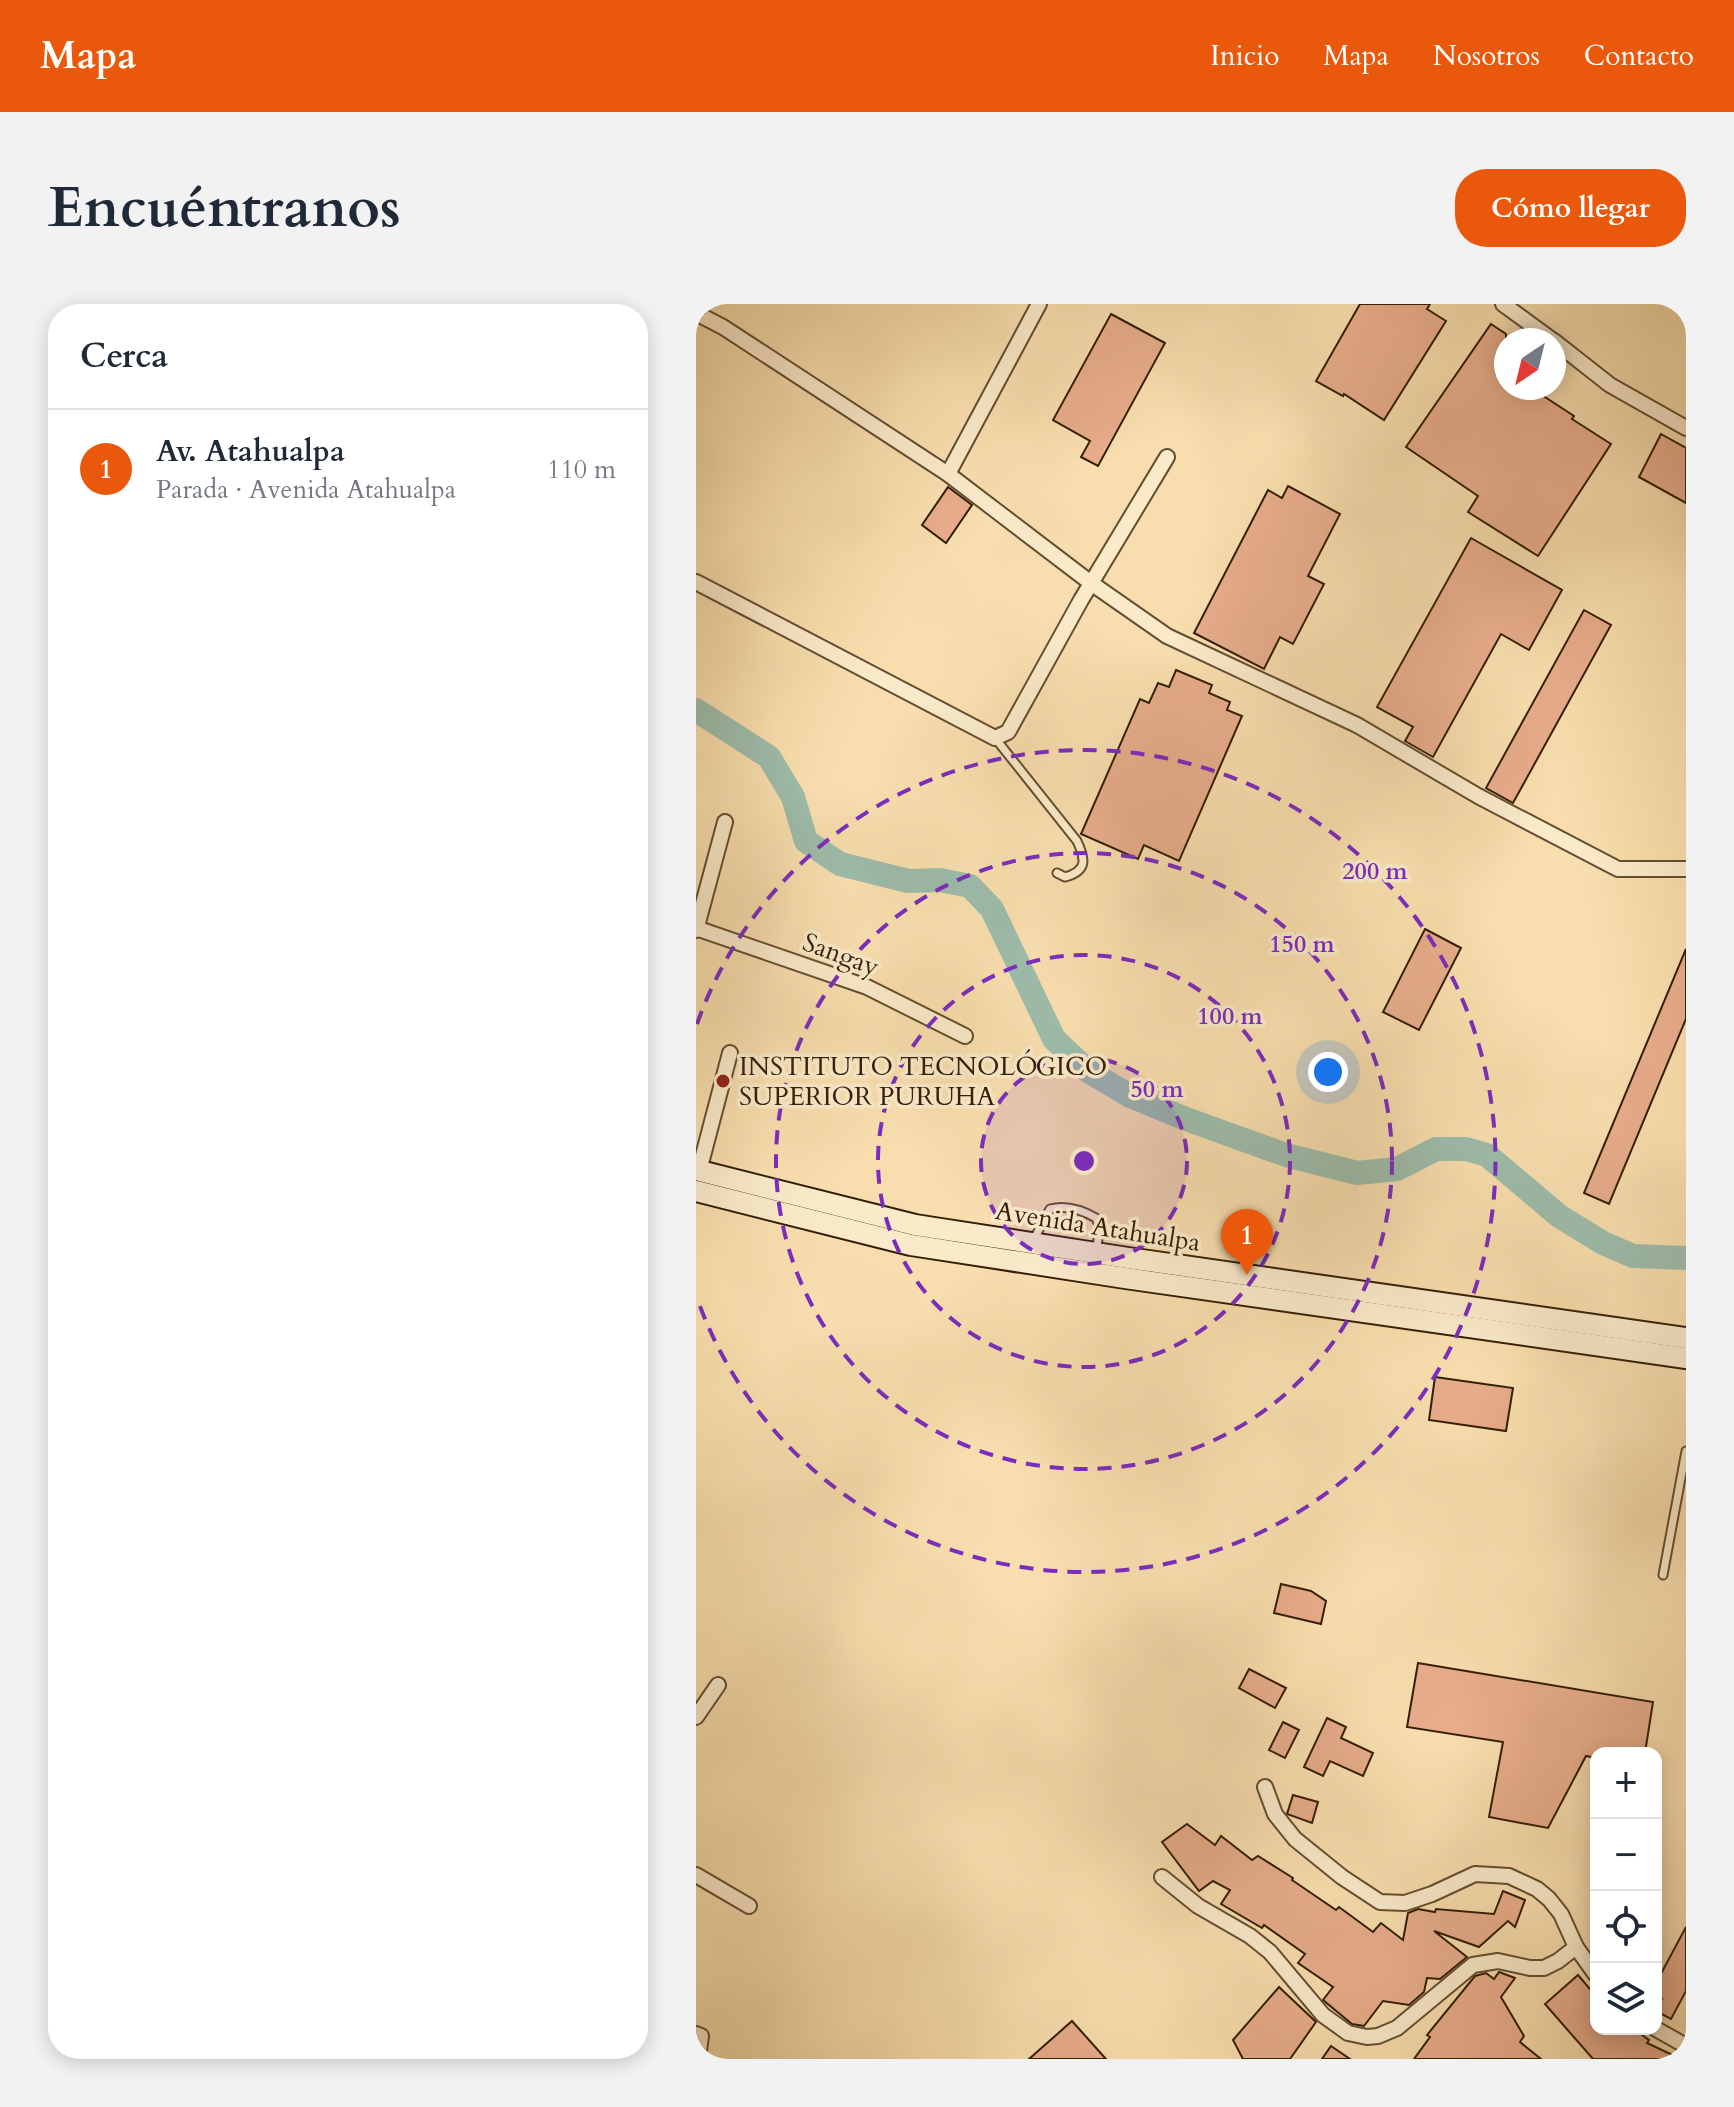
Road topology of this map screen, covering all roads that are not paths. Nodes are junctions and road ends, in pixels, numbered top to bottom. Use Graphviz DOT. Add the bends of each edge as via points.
graph roads {
  1 [pos="1039,304"];
  2 [pos="1503,304"];
  3 [pos="696,313"];
  4 [pos="1535,328"];
  5 [pos="1566,351"];
  6 [pos="1686,428"];
  7 [pos="1167,457"];
  8 [pos="948,474"];
  9 [pos="696,582"];
  10 [pos="1091,583"];
  11 [pos="995,738"];
  12 [pos="725,822"];
  13 [pos="1686,869"];
  14 [pos="1057,873"];
  15 [pos="696,929"];
  16 [pos="965,1036"];
  17 [pos="730,1053"];
  18 [pos="697,1177"];
  19 [pos="1022,1248"];
  20 [pos="1094,1263"];
  21 [pos="1424,1311"];
  22 [pos="1686,1338"];
  23 [pos="1686,1358"];
  24 [pos="1686,1451"];
  25 [pos="1663,1575"];
  26 [pos="718,1685"];
  27 [pos="696,1717"];
  28 [pos="1265,1787"];
  29 [pos="696,1875"];
  30 [pos="1162,1877"];
  31 [pos="749,1906"];
  32 [pos="1576,1947"];
  33 [pos="1590,1967"];
  34 [pos="1662,2032"];
  35 [pos="696,2034"];
  36 [pos="1686,2046"];
  37 [pos="698,2059"];
  1 -- 8 [label="street"];
  2 -- 4 [label="street"];
  3 -- 8 [label="street"];
  5 -- 6 [label="street" via="1610,385"];
  7 -- 10 [label="street"];
  8 -- 10 [label="street"];
  9 -- 11 [label="street"];
  10 -- 11 [label="street" via="1008,732"];
  10 -- 13 [label="street" via="1167,636 1357,725 1618,869"];
  11 -- 14 [label="lane" via="1083,853 1084,865 1077,874"];
  12 -- 15 [label="street"];
  15 -- 16 [label="street, Sangay" via="867,987"];
  17 -- 18 [label="street"];
  18 -- 19 [label="main road, Avenida Atahualpa" via="835,1215 911,1245"];
  19 -- 20 [label="main road, Avenida Atahualpa"];
  19 -- 20 [label="lane" via="1050,1209 1060,1206 1096,1218 1100,1228"];
  20 -- 21 [label="main road, Avenida Atahualpa"];
  21 -- 22 [label="main road, Avenida Atahualpa"];
  21 -- 23 [label="main road, Avenida Atahualpa"];
  24 -- 25 [label="lane"];
  26 -- 27 [label="street"];
  28 -- 32 [label="street" via="1275,1814 1295,1839 1380,1902 1405,1903 1475,1874 1509,1876 1549,1899"];
  29 -- 31 [label="street"];
  30 -- 32 [label="street" via="1270,1952 1323,2015 1348,2033 1367,2037 1397,2028 1473,1965 1498,1961 1544,1968"];
  32 -- 33 [label="street"];
  34 -- 36 [label="street"];
  35 -- 37 [label="street" via="702,2042"];
}
